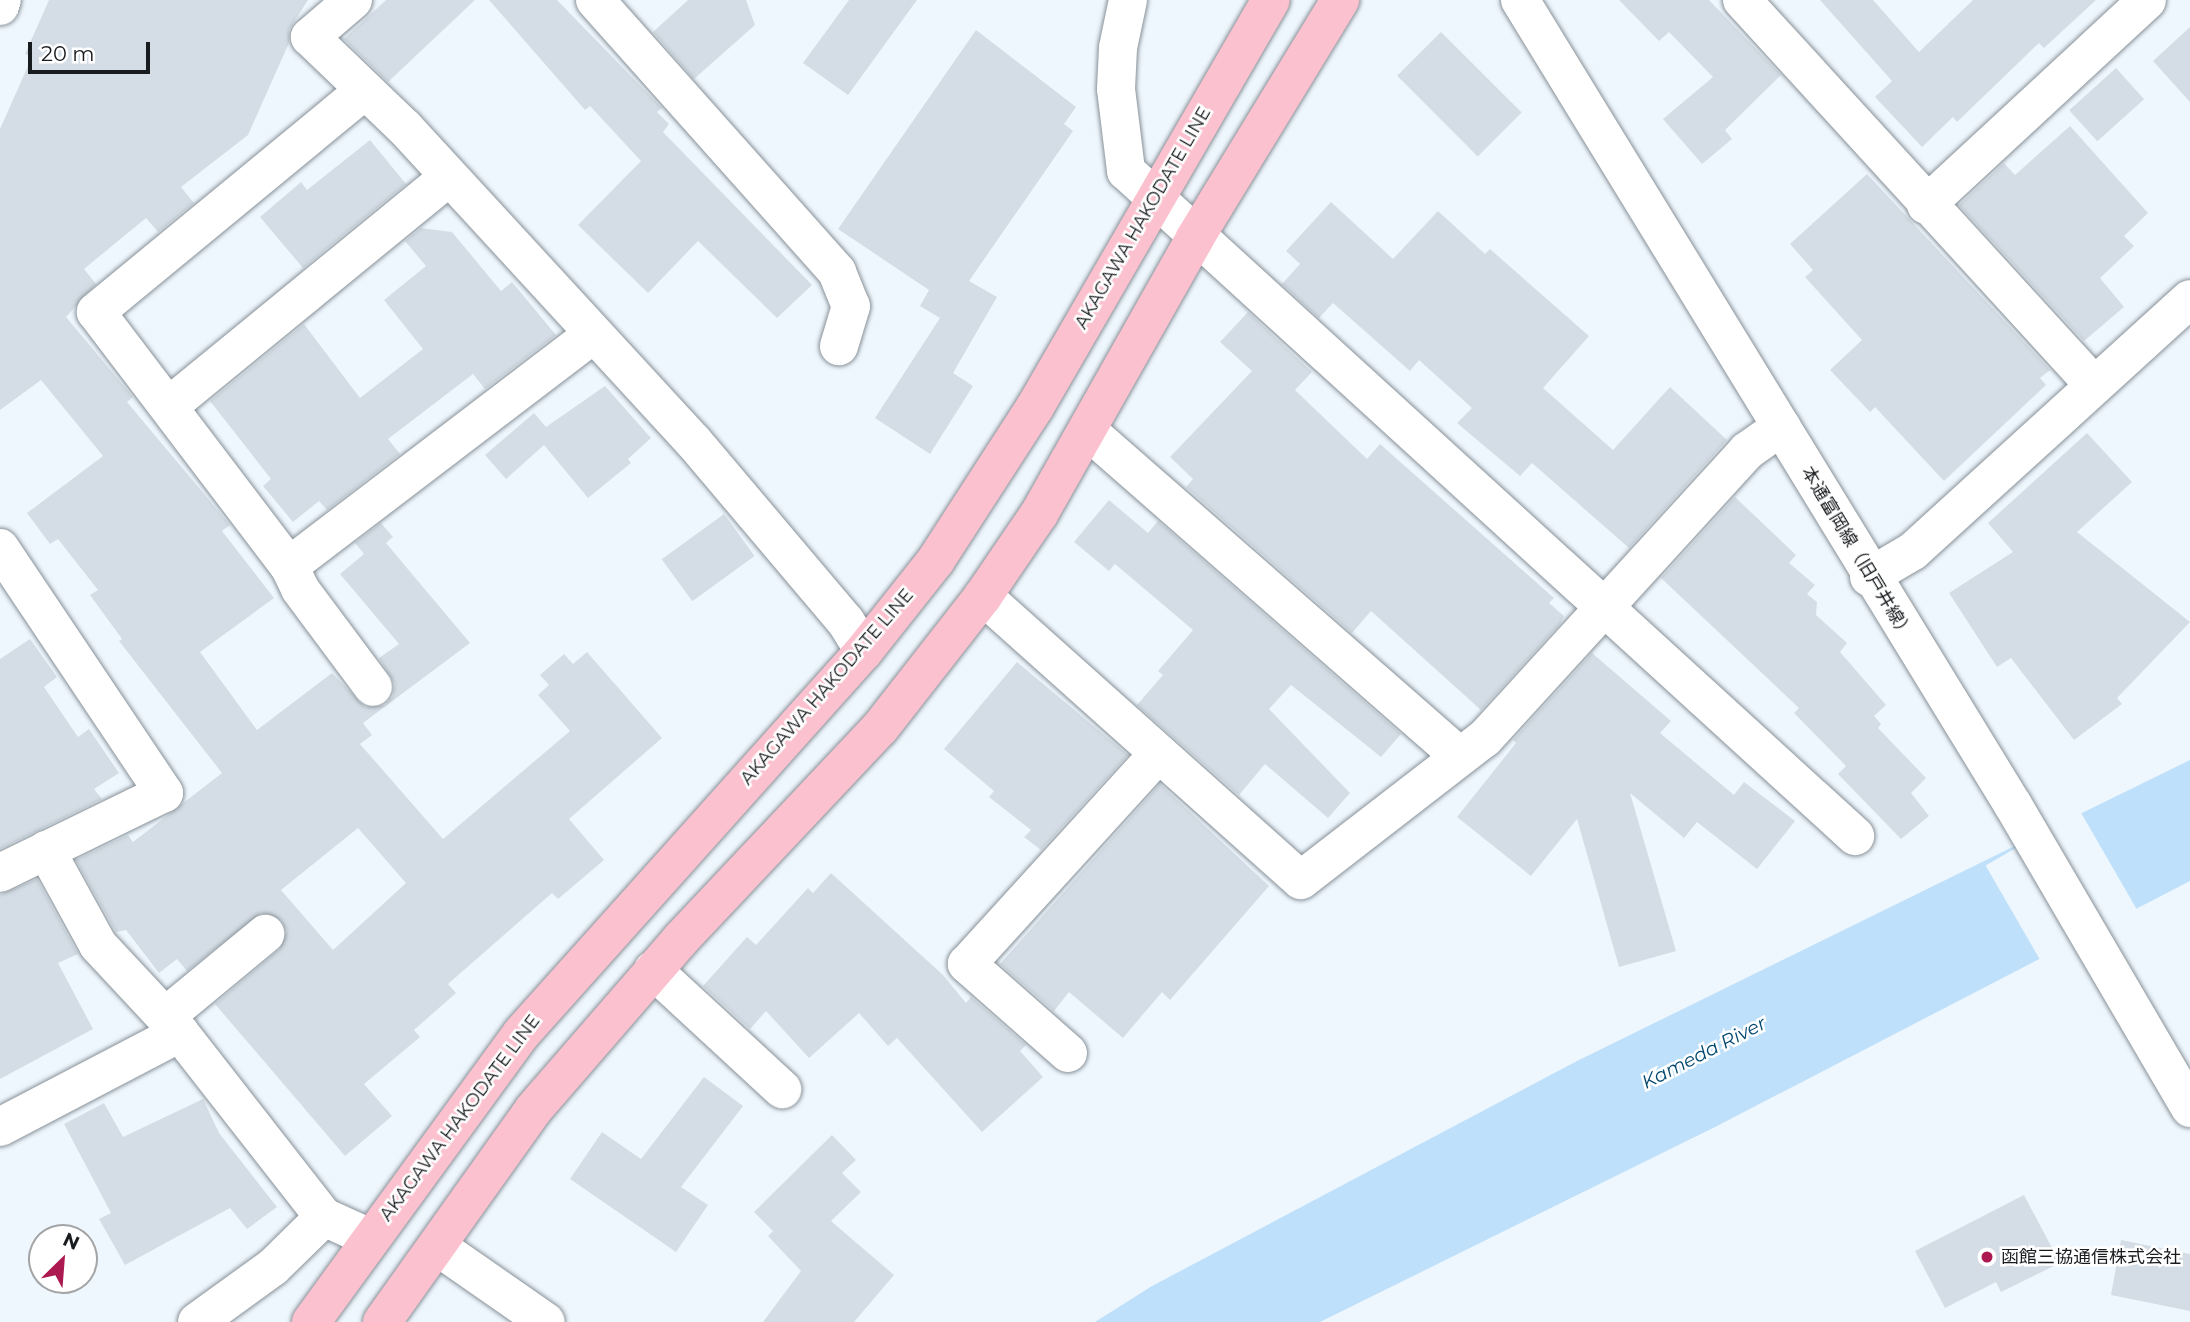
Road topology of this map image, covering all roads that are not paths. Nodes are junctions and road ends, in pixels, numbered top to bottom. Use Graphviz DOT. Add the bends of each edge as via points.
graph roads {
  1 [pos="2,0"];
  2 [pos="353,0"];
  3 [pos="595,0"];
  4 [pos="1128,0"];
  5 [pos="1271,0"];
  6 [pos="1340,0"];
  7 [pos="1520,0"];
  8 [pos="2147,0"];
  9 [pos="0,6"];
  10 [pos="1762,7"];
  11 [pos="365,90"];
  12 [pos="449,177"];
  13 [pos="1152,200"];
  14 [pos="1926,205"];
  15 [pos="1195,239"];
  16 [pos="2190,299"];
  17 [pos="592,335"];
  18 [pos="839,346"];
  19 [pos="2094,385"];
  20 [pos="169,406"];
  21 [pos="1781,427"];
  22 [pos="1088,430"];
  23 [pos="0,548"];
  24 [pos="289,566"];
  25 [pos="1869,578"];
  26 [pos="983,596"];
  27 [pos="1604,611"];
  28 [pos="864,651"];
  29 [pos="373,687"];
  30 [pos="1158,754"];
  31 [pos="1459,756"];
  32 [pos="1855,836"];
  33 [pos="46,850"];
  34 [pos="0,873"];
  35 [pos="265,934"];
  36 [pos="653,970"];
  37 [pos="173,1024"];
  38 [pos="1068,1054"];
  39 [pos="782,1089"];
  40 [pos="2190,1108"];
  41 [pos="0,1127"];
  42 [pos="324,1217"];
  43 [pos="370,1238"];
  44 [pos="438,1247"];
  45 [pos="197,1322"];
  46 [pos="311,1322"];
  47 [pos="382,1322"];
  48 [pos="546,1322"];
  1 -- 9 [label="street"];
  2 -- 11 [label="street" via="310,37"];
  3 -- 18 [label="street" via="837,272 851,306"];
  4 -- 13 [label="street" via="1118,48 1117,126 1126,171"];
  5 -- 13 [label="main road, AKAGAWA HAKODATE LINE"];
  6 -- 15 [label="main road"];
  7 -- 21 [label="street, 本通富岡線（旧戸井線）"];
  8 -- 14 [label="street"];
  10 -- 14 [label="street"];
  11 -- 12 [label="street"];
  11 -- 20 [label="street" via="96,312"];
  12 -- 17 [label="street"];
  12 -- 20 [label="street"];
  13 -- 15 [label="street"];
  13 -- 28 [label="main road, AKAGAWA HAKODATE LINE" via="1035,407 936,560"];
  14 -- 19 [label="street"];
  15 -- 22 [label="main road"];
  15 -- 27 [label="street"];
  16 -- 19 [label="street"];
  17 -- 24 [label="street"];
  17 -- 28 [label="street" via="693,441 846,622"];
  19 -- 25 [label="street" via="1913,551"];
  20 -- 24 [label="street"];
  21 -- 25 [label="street, 本通富岡線（旧戸井線）"];
  21 -- 27 [label="street" via="1747,451"];
  22 -- 26 [label="main road"];
  22 -- 31 [label="street"];
  23 -- 33 [label="street" via="164,793"];
  24 -- 29 [label="street" via="300,589"];
  25 -- 40 [label="street, 本通富岡線（旧戸井線）" via="2012,805"];
  26 -- 30 [label="street"];
  26 -- 36 [label="main road" via="880,728"];
  27 -- 31 [label="street" via="1485,738"];
  27 -- 32 [label="street"];
  28 -- 43 [label="main road, AKAGAWA HAKODATE LINE" via="521,1034"];
  30 -- 31 [label="street" via="1301,880"];
  30 -- 38 [label="street" via="967,964"];
  33 -- 34 [label="street"];
  33 -- 37 [label="street" via="98,945"];
  35 -- 37 [label="street"];
  36 -- 39 [label="street"];
  36 -- 44 [label="main road" via="533,1110"];
  37 -- 41 [label="street"];
  37 -- 42 [label="street"];
  42 -- 43 [label="street"];
  42 -- 45 [label="street" via="273,1267"];
  43 -- 46 [label="main road, AKAGAWA HAKODATE LINE"];
  44 -- 47 [label="main road"];
  44 -- 48 [label="street"];
}
